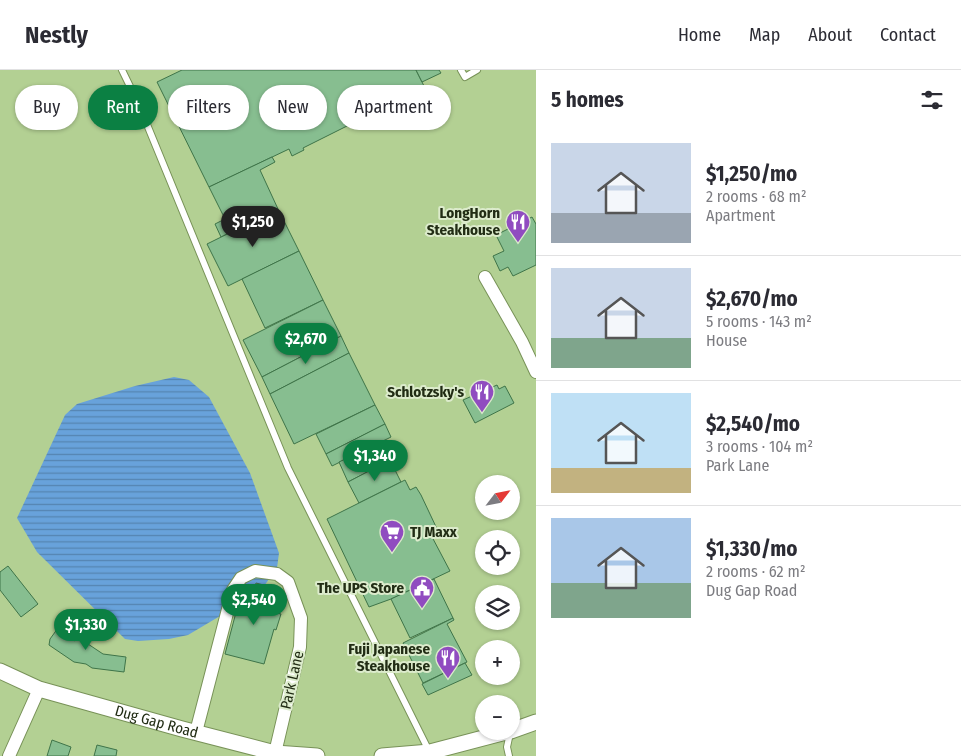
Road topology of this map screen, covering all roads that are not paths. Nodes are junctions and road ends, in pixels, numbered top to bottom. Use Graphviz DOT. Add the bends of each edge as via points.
graph roads {
  1 [pos="122,70"];
  2 [pos="462,70"];
  3 [pos="477,70"];
  4 [pos="485,276"];
  5 [pos="536,372"];
  6 [pos="0,672"];
  7 [pos="39,689"];
  8 [pos="536,722"];
  9 [pos="520,728"];
  10 [pos="196,732"];
  11 [pos="476,740"];
  12 [pos="509,740"];
  13 [pos="275,752"];
  14 [pos="430,752"];
  15 [pos="9,756"];
  16 [pos="317,756"];
  17 [pos="382,756"];
  18 [pos="509,756"];
  1 -- 14 [label="lane" via="288,468"];
  2 -- 3 [label="lane" via="465,77"];
  4 -- 5 [label="street"];
  6 -- 7 [label="street, Dug Gap Road"];
  7 -- 10 [label="street, Dug Gap Road"];
  7 -- 15 [label="street"];
  8 -- 9 [label="street"];
  10 -- 13 [label="street, Dug Gap Road"];
  10 -- 13 [label="street, Park Lane" via="233,590 241,578 255,572 277,574 288,582 301,618 300,647"];
  11 -- 14 [label="street"];
  12 -- 18 [label="lane"];
  13 -- 16 [label="street, Dug Gap Road"];
  14 -- 17 [label="street"];
}
